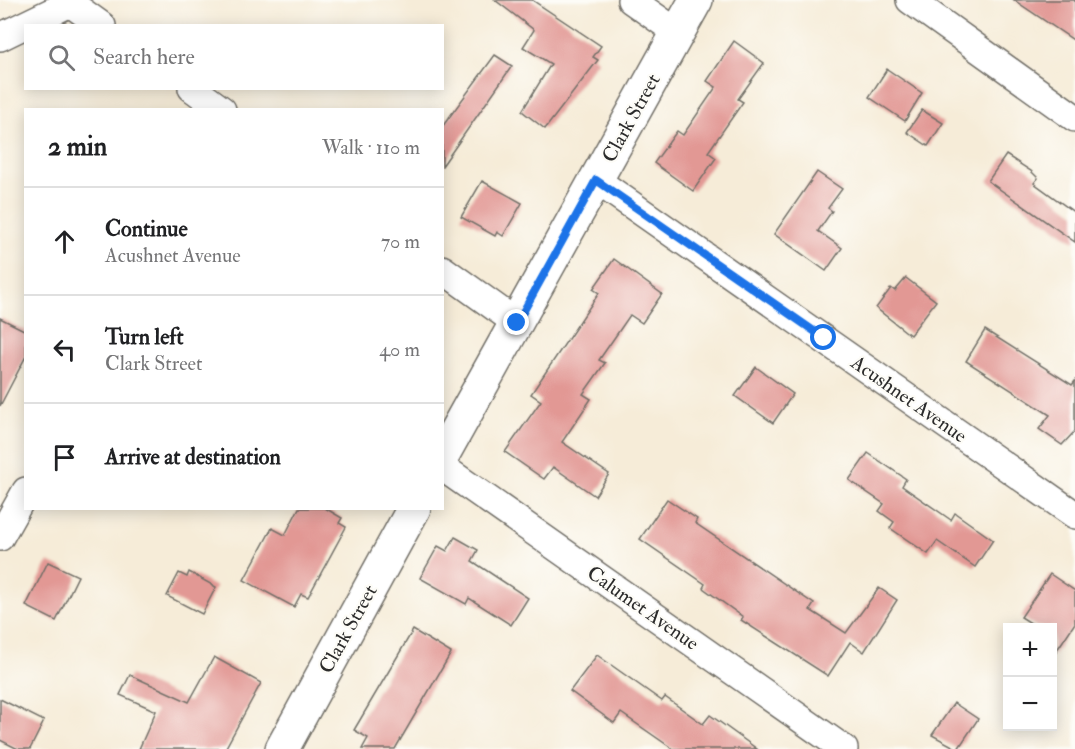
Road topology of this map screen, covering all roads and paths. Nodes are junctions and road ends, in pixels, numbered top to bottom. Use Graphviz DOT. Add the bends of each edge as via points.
graph roads {
  1 [pos="631,0"];
  2 [pos="696,0"];
  3 [pos="910,0"];
  4 [pos="68,2"];
  5 [pos="25,24"];
  6 [pos="99,24"];
  7 [pos="24,25"];
  8 [pos="678,33"];
  9 [pos="0,37"];
  10 [pos="195,90"];
  11 [pos="219,108"];
  12 [pos="1075,118"];
  13 [pos="596,180"];
  14 [pos="444,270"];
  15 [pos="517,323"];
  16 [pos="444,452"];
  17 [pos="444,468"];
  18 [pos="24,495"];
  19 [pos="413,510"];
  20 [pos="1075,515"];
  21 [pos="0,537"];
  22 [pos="282,749"];
  23 [pos="844,749"];
  1 -- 8 [label="street"];
  2 -- 8 [label="street, Clark Street"];
  3 -- 12 [label="street"];
  4 -- 5 [label="street"];
  4 -- 6 [label="street"];
  7 -- 9 [label="street"];
  8 -- 13 [label="street, Clark Street"];
  10 -- 11 [label="street"];
  13 -- 15 [label="street, Clark Street"];
  13 -- 20 [label="street, Acushnet Avenue"];
  14 -- 15 [label="street"];
  15 -- 16 [label="street, Clark Street"];
  17 -- 23 [label="street, Calumet Avenue"];
  18 -- 21 [label="street"];
  19 -- 22 [label="street, Clark Street"];
}
